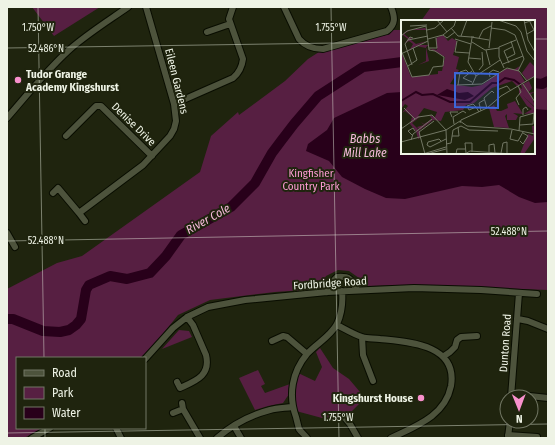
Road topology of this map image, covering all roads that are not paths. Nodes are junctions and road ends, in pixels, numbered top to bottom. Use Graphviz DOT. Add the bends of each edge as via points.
graph roads {
  1 [pos="128,7"];
  2 [pos="146,7"];
  3 [pos="233,7"];
  4 [pos="284,7"];
  5 [pos="391,7"];
  6 [pos="230,24"];
  7 [pos="392,26"];
  8 [pos="399,28"];
  9 [pos="207,32"];
  10 [pos="174,104"];
  11 [pos="7,118"];
  12 [pos="66,136"];
  13 [pos="152,156"];
  14 [pos="53,193"];
  15 [pos="79,213"];
  16 [pos="85,220"];
  17 [pos="7,233"];
  18 [pos="8,240"];
  19 [pos="15,247"];
  20 [pos="357,290"];
  21 [pos="342,291"];
  22 [pos="327,292"];
  23 [pos="519,293"];
  24 [pos="537,294"];
  25 [pos="186,317"];
  26 [pos="518,319"];
  27 [pos="336,325"];
  28 [pos="548,328"];
  29 [pos="477,336"];
  30 [pos="362,337"];
  31 [pos="272,341"];
  32 [pos="307,354"];
  33 [pos="444,356"];
  34 [pos="146,358"];
  35 [pos="374,381"];
  36 [pos="177,382"];
  37 [pos="512,389"];
  38 [pos="292,407"];
  39 [pos="173,413"];
  40 [pos="345,418"];
  41 [pos="234,426"];
  42 [pos="48,429"];
  43 [pos="116,429"];
  44 [pos="508,436"];
  45 [pos="536,437"];
  46 [pos="32,438"];
  47 [pos="121,438"];
  48 [pos="200,438"];
  49 [pos="217,438"];
  50 [pos="241,438"];
  51 [pos="307,438"];
  52 [pos="358,438"];
  53 [pos="392,438"];
  1 -- 11 [label="street" via="68,50"];
  2 -- 10 [label="street, Eileen Gardens"];
  3 -- 6 [label="street"];
  4 -- 7 [label="street" via="302,43 319,49 384,32"];
  5 -- 7 [label="street" via="394,14"];
  6 -- 9 [label="street"];
  6 -- 10 [label="street" via="243,59 238,73 233,78"];
  7 -- 8 [label="street"];
  10 -- 13 [label="street, Eileen Gardens" via="174,129"];
  12 -- 13 [label="street, Denise Drive" via="96,106 101,106"];
  13 -- 15 [label="street, Eileen Gardens" via="143,166"];
  14 -- 15 [label="street" via="58,188"];
  15 -- 16 [label="street"];
  17 -- 18 [label="street"];
  18 -- 19 [label="street"];
  20 -- 21 [label="street, Fordbridge Road"];
  20 -- 22 [label="street" via="346,276 337,277"];
  20 -- 23 [label="street, Fordbridge Road" via="414,288"];
  21 -- 22 [label="street, Fordbridge Road"];
  21 -- 27 [label="street" via="342,309"];
  22 -- 25 [label="street, Fordbridge Road" via="245,300 208,307"];
  23 -- 24 [label="street, Fordbridge Road"];
  23 -- 26 [label="street, Dunton Road"];
  25 -- 34 [label="street, Fordbridge Road" via="172,328"];
  25 -- 36 [label="street" via="193,325 206,355 207,364 199,380 180,388"];
  26 -- 28 [label="street"];
  26 -- 37 [label="street, Dunton Road"];
  27 -- 30 [label="street"];
  27 -- 32 [label="street" via="331,333"];
  29 -- 33 [label="street" via="461,337 455,347"];
  30 -- 33 [label="street" via="416,344"];
  30 -- 35 [label="street" via="363,355"];
  31 -- 32 [label="street" via="287,337"];
  32 -- 38 [label="street" via="293,382"];
  33 -- 53 [label="street" via="452,381 446,402 436,414"];
  38 -- 41 [label="street" via="270,410"];
  38 -- 51 [label="street" via="300,429"];
  39 -- 48 [label="street" via="183,406"];
  40 -- 52 [label="street"];
  41 -- 49 [label="street"];
  41 -- 50 [label="street"];
  42 -- 46 [label="street"];
  43 -- 47 [label="street"];
  44 -- 45 [label="street"];
}
